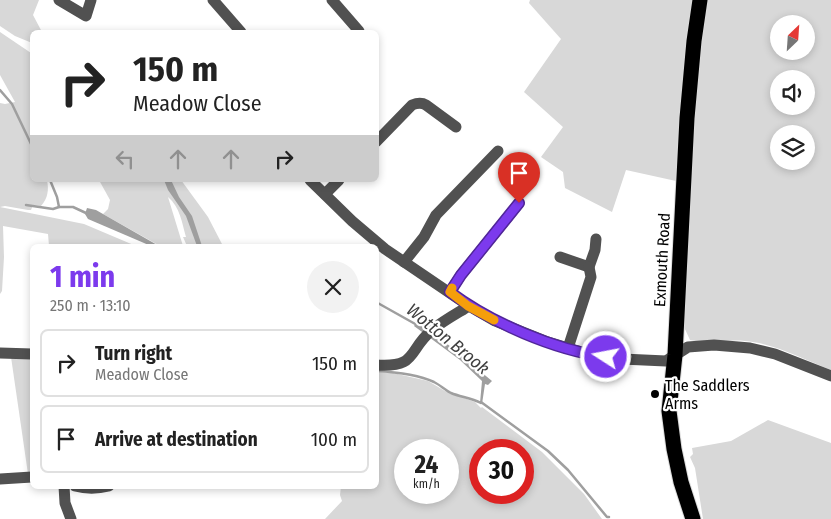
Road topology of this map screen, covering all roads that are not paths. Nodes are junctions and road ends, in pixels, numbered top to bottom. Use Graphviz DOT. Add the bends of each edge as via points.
graph roads {
  1 [pos="59,0"];
  2 [pos="91,0"];
  3 [pos="213,0"];
  4 [pos="332,0"];
  5 [pos="700,0"];
  6 [pos="239,30"];
  7 [pos="358,30"];
  8 [pos="456,127"];
  9 [pos="379,139"];
  10 [pos="498,151"];
  11 [pos="312,182"];
  12 [pos="337,182"];
  13 [pos="325,194"];
  14 [pos="519,203"];
  15 [pos="596,238"];
  16 [pos="379,244"];
  17 [pos="379,244"];
  18 [pos="560,257"];
  19 [pos="404,262"];
  20 [pos="589,267"];
  21 [pos="450,292"];
  22 [pos="468,306"];
  23 [pos="568,348"];
  24 [pos="0,353"];
  25 [pos="30,354"];
  26 [pos="675,355"];
  27 [pos="379,365"];
  28 [pos="831,376"];
  29 [pos="30,477"];
  30 [pos="0,479"];
  31 [pos="64,489"];
  32 [pos="71,519"];
  33 [pos="693,519"];
  1 -- 2 [label="street" via="86,16"];
  3 -- 6 [label="street"];
  4 -- 7 [label="street"];
  5 -- 26 [label="highway, Exmouth Road" via="687,118"];
  8 -- 9 [label="street" via="426,105 416,103"];
  10 -- 19 [label="street" via="436,216"];
  11 -- 13 [label="street"];
  12 -- 13 [label="street"];
  13 -- 16 [label="street"];
  14 -- 21 [label="street"];
  15 -- 20 [label="street"];
  17 -- 19 [label="street"];
  18 -- 20 [label="street"];
  19 -- 21 [label="street"];
  20 -- 23 [label="street" via="591,277"];
  21 -- 22 [label="street"];
  22 -- 23 [label="street"];
  22 -- 27 [label="street" via="429,333 404,362"];
  23 -- 26 [label="street" via="622,359 666,361"];
  24 -- 25 [label="street"];
  26 -- 28 [label="street" via="697,346 750,348"];
  26 -- 33 [label="highway, Exmouth Road" via="669,411 681,482"];
  29 -- 30 [label="street"];
  31 -- 32 [label="street"];
}
